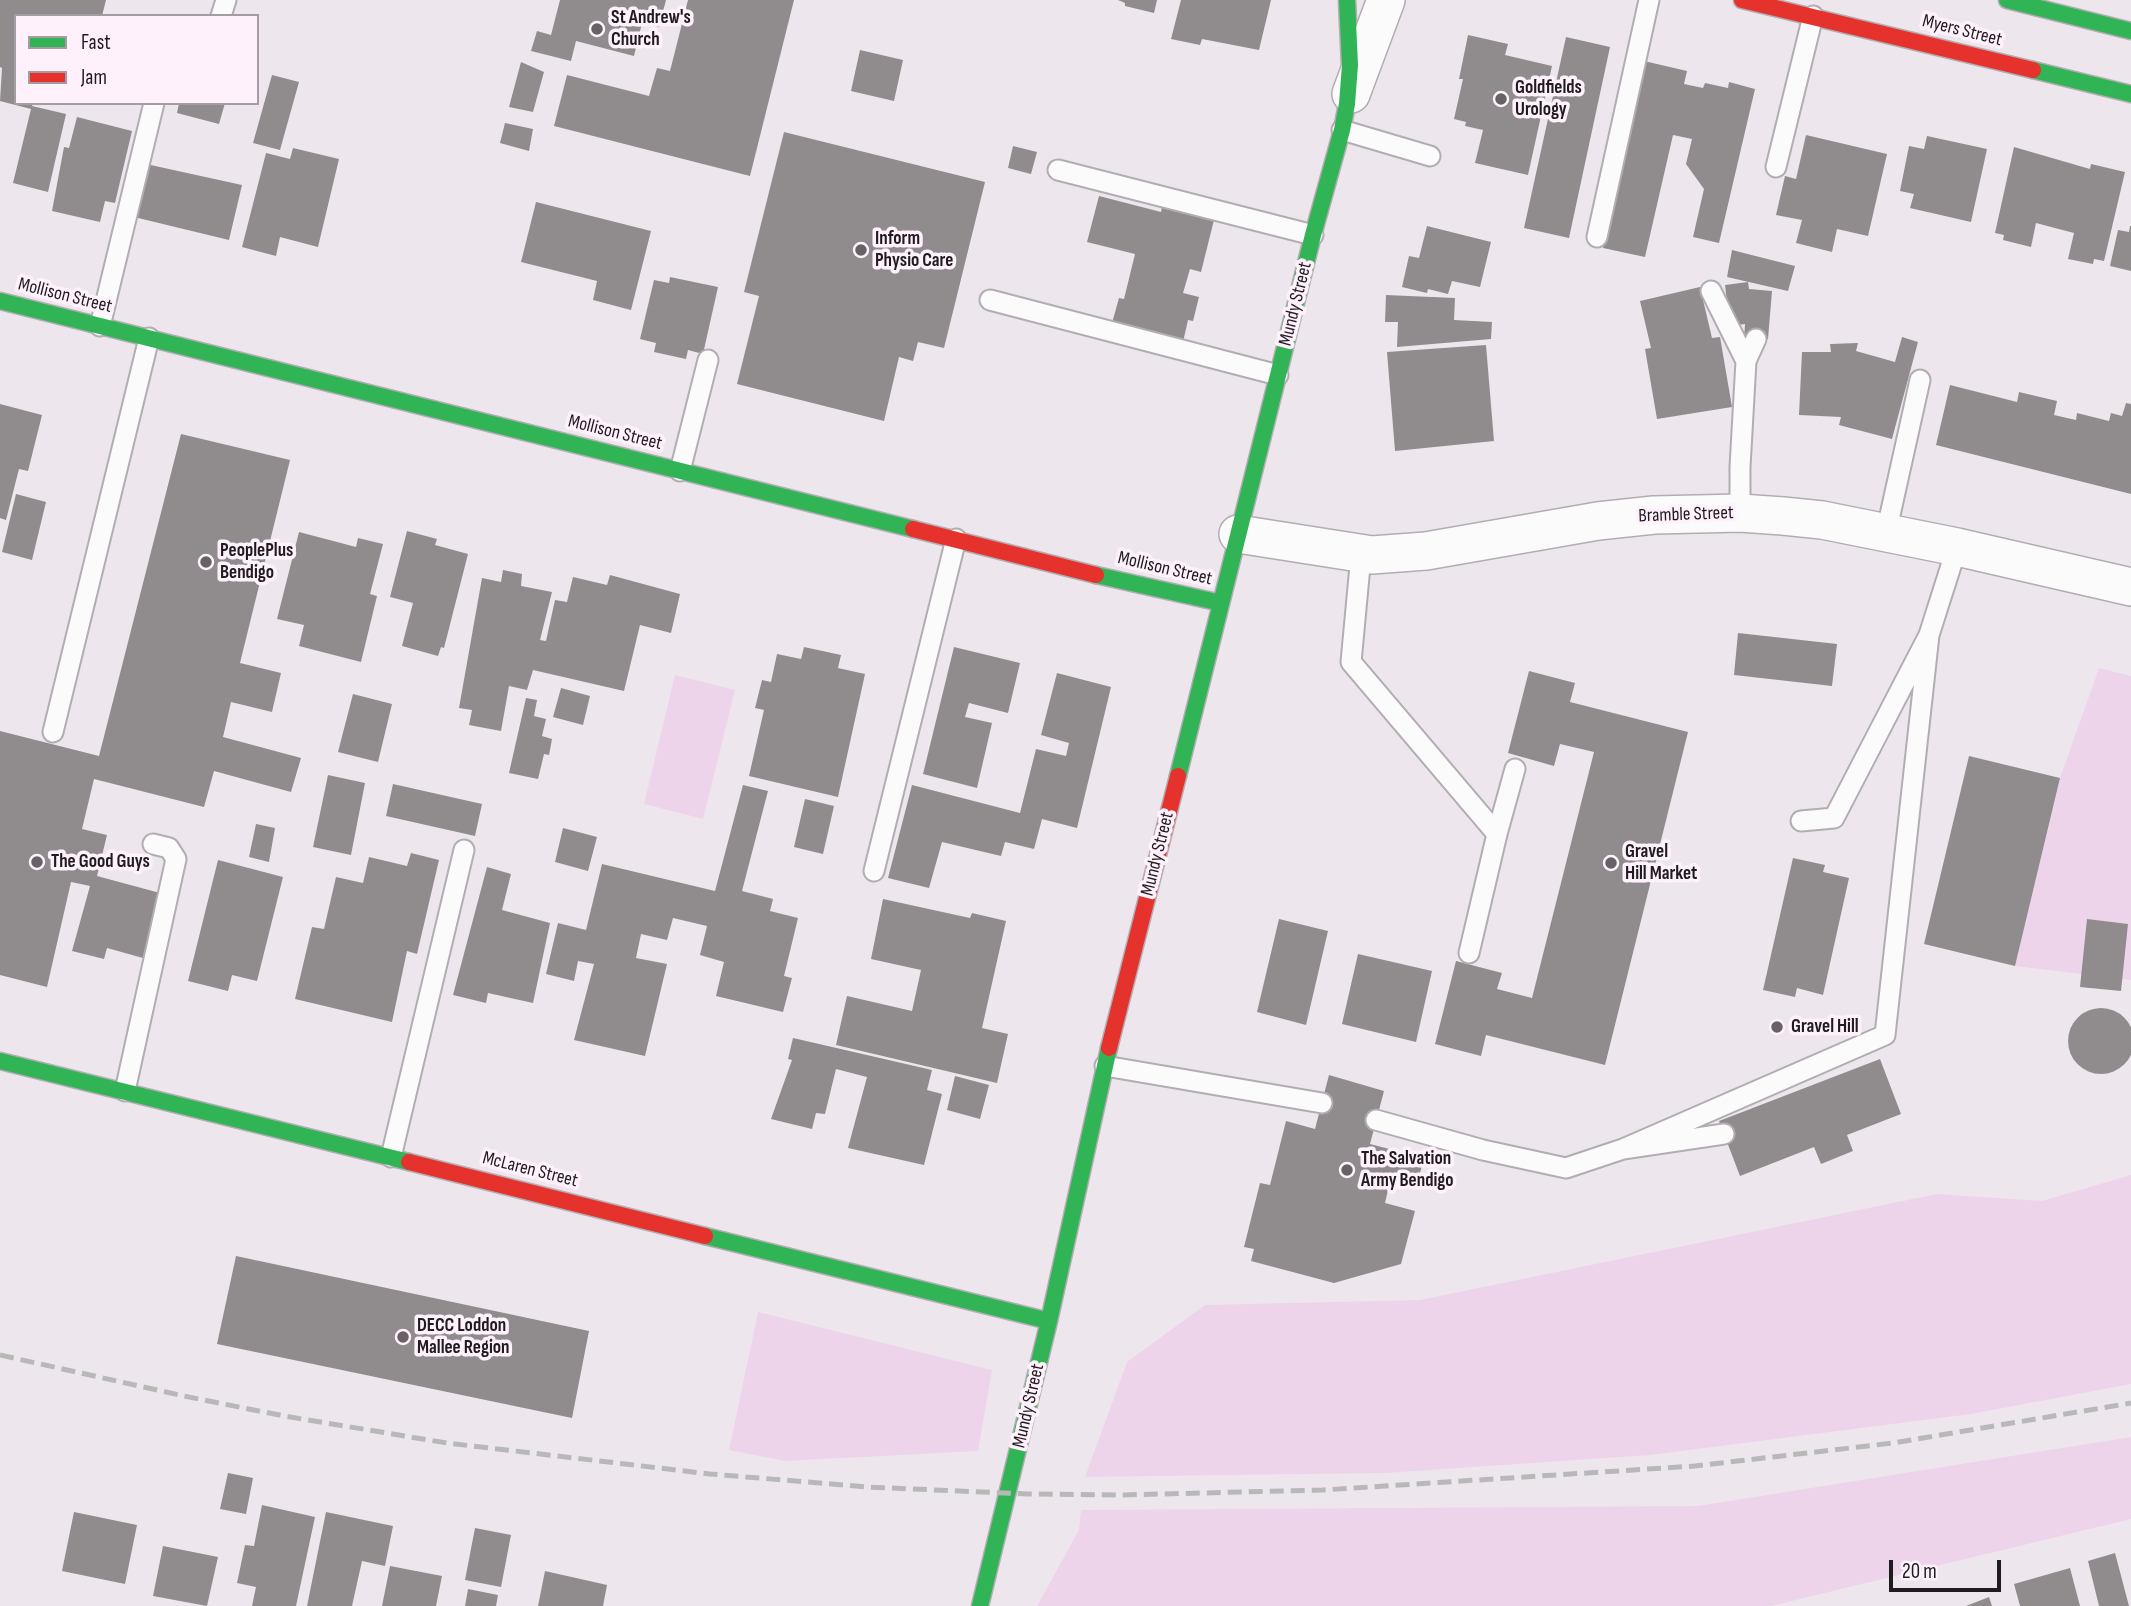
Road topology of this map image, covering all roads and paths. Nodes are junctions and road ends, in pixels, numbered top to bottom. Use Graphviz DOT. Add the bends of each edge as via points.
graph roads {
  1 [pos="1347,0"];
  2 [pos="1386,0"];
  3 [pos="1649,0"];
  4 [pos="1742,0"];
  5 [pos="2007,0"];
  6 [pos="1813,16"];
  7 [pos="2131,31"];
  8 [pos="2131,93"];
  9 [pos="154,105"];
  10 [pos="1345,117"];
  11 [pos="1430,156"];
  12 [pos="1776,167"];
  13 [pos="1058,170"];
  14 [pos="1313,235"];
  15 [pos="1597,237"];
  16 [pos="1711,291"];
  17 [pos="990,300"];
  18 [pos="0,301"];
  19 [pos="100,326"];
  20 [pos="149,338"];
  21 [pos="1756,339"];
  22 [pos="708,360"];
  23 [pos="1746,361"];
  24 [pos="1278,375"];
  25 [pos="1920,380"];
  26 [pos="680,471"];
  27 [pos="1740,513"];
  28 [pos="1886,533"];
  29 [pos="1238,534"];
  30 [pos="956,539"];
  31 [pos="1957,548"];
  32 [pos="1362,555"];
  33 [pos="2131,587"];
  34 [pos="1221,603"];
  35 [pos="1929,635"];
  36 [pos="53,732"];
  37 [pos="1515,769"];
  38 [pos="1801,821"];
  39 [pos="1497,834"];
  40 [pos="153,844"];
  41 [pos="464,850"];
  42 [pos="874,871"];
  43 [pos="1469,953"];
  44 [pos="0,1062"];
  45 [pos="1105,1066"];
  46 [pos="125,1091"];
  47 [pos="1322,1103"];
  48 [pos="1376,1120"];
  49 [pos="1724,1134"];
  50 [pos="1623,1149"];
  51 [pos="391,1157"];
  52 [pos="1049,1321"];
  53 [pos="980,1606"];
  1 -- 10 [label="street, Mundy Street" via="1350,52"];
  2 -- 10 [label="street, Mundy Street"];
  3 -- 15 [label="lane"];
  4 -- 6 [label="street, Myers Street"];
  5 -- 7 [label="street"];
  6 -- 8 [label="street, Myers Street"];
  6 -- 12 [label="lane"];
  9 -- 19 [label="lane"];
  10 -- 11 [label="lane"];
  10 -- 14 [label="street, Mundy Street"];
  13 -- 14 [label="lane"];
  14 -- 24 [label="street, Mundy Street"];
  16 -- 23 [label="lane"];
  17 -- 24 [label="lane"];
  18 -- 19 [label="street, Mollison Street"];
  19 -- 20 [label="street, Mollison Street"];
  20 -- 26 [label="street, Mollison Street"];
  20 -- 36 [label="lane"];
  21 -- 23 [label="lane"];
  22 -- 26 [label="lane"];
  23 -- 27 [label="lane"];
  24 -- 29 [label="street, Mundy Street"];
  25 -- 28 [label="lane"];
  26 -- 30 [label="street, Mollison Street"];
  27 -- 28 [label="street, Bramble Street" via="1822,520"];
  27 -- 32 [label="street, Bramble Street" via="1598,521 1426,551"];
  28 -- 31 [label="street, Bramble Street"];
  29 -- 32 [label="street, Bramble Street"];
  29 -- 34 [label="street, Mundy Street"];
  30 -- 34 [label="street, Mollison Street"];
  30 -- 42 [label="lane"];
  31 -- 33 [label="street, Bramble Street"];
  31 -- 35 [label="lane"];
  32 -- 39 [label="lane" via="1351,662"];
  34 -- 45 [label="street, Mundy Street"];
  35 -- 38 [label="lane" via="1835,818"];
  35 -- 50 [label="lane" via="1885,1035"];
  37 -- 39 [label="lane"];
  39 -- 43 [label="lane"];
  40 -- 46 [label="lane" via="169,848 176,859"];
  41 -- 51 [label="lane"];
  44 -- 46 [label="street, McLaren Street"];
  45 -- 47 [label="lane"];
  45 -- 52 [label="street, Mundy Street"];
  46 -- 51 [label="street, McLaren Street"];
  48 -- 50 [label="lane" via="1566,1168"];
  49 -- 50 [label="lane"];
  51 -- 52 [label="street, McLaren Street"];
  52 -- 53 [label="street, Mundy Street"];
}
